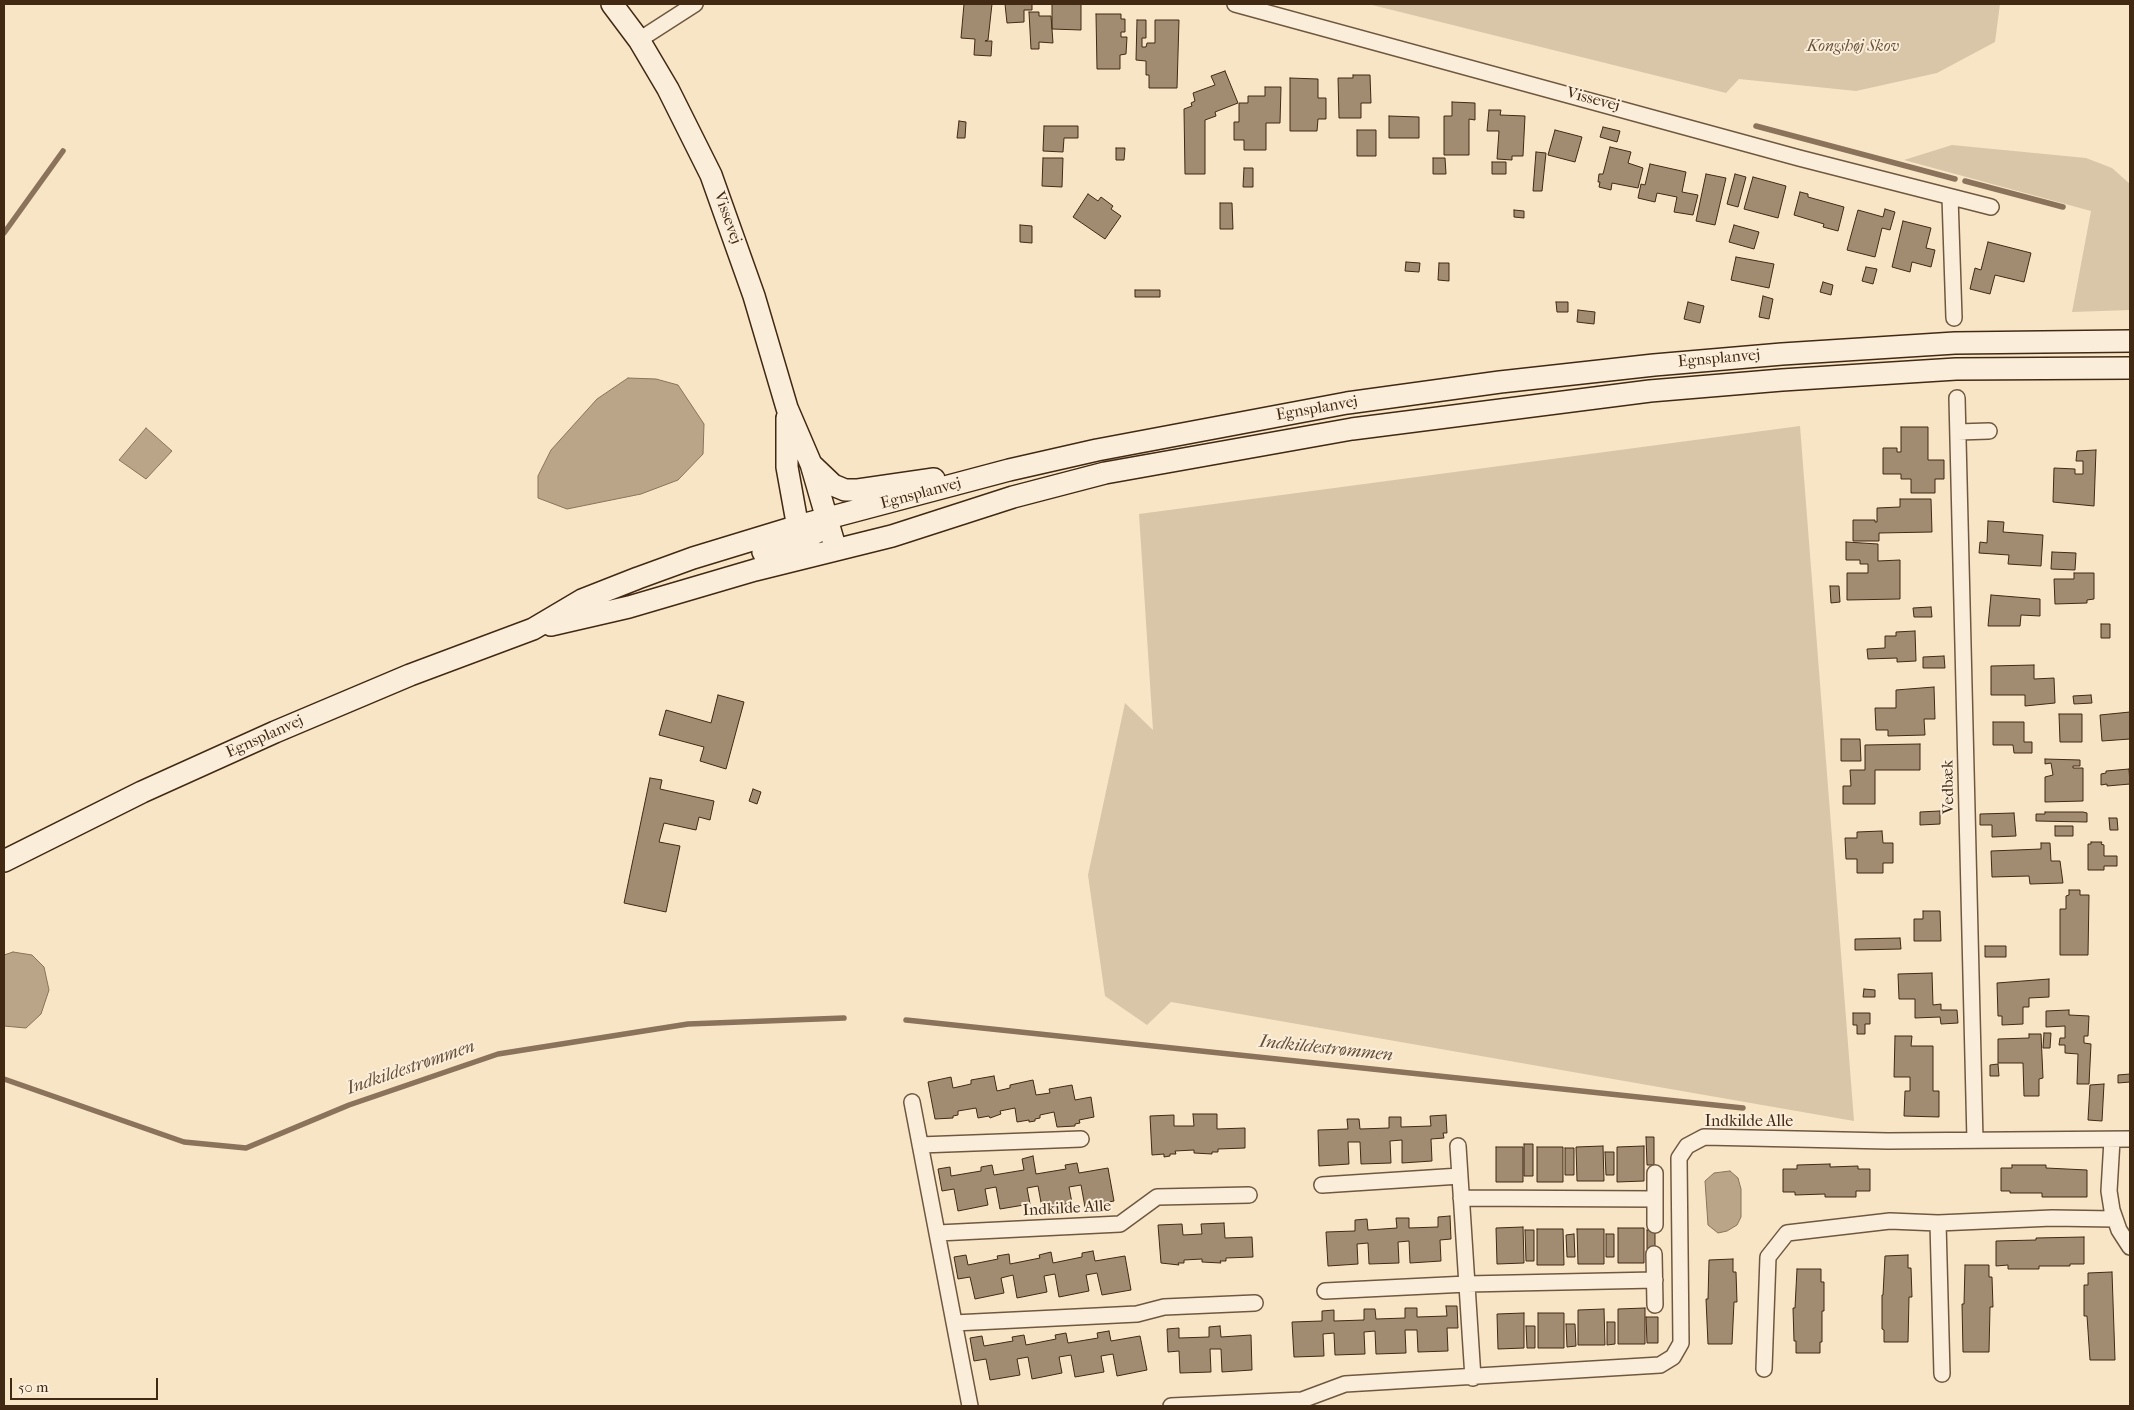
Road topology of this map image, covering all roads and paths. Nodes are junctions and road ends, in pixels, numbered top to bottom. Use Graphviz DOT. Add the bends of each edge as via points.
graph roads {
  1 [pos="612,4"];
  2 [pos="695,4"];
  3 [pos="1235,4"];
  4 [pos="639,40"];
  5 [pos="1950,196"];
  6 [pos="1991,207"];
  7 [pos="1954,318"];
  8 [pos="2130,341"];
  9 [pos="2130,368"];
  10 [pos="1957,398"];
  11 [pos="787,408"];
  12 [pos="1989,431"];
  13 [pos="1958,432"];
  14 [pos="811,464"];
  15 [pos="1009,470"];
  16 [pos="827,518"];
  17 [pos="801,542"];
  18 [pos="836,550"];
  19 [pos="533,628"];
  20 [pos="4,861"];
  21 [pos="912,1102"];
  22 [pos="1081,1139"];
  23 [pos="2130,1139"];
  24 [pos="1975,1140"];
  25 [pos="2112,1140"];
  26 [pos="920,1145"];
  27 [pos="1458,1146"];
  28 [pos="1655,1173"];
  29 [pos="1460,1176"];
  30 [pos="1322,1185"];
  31 [pos="1249,1195"];
  32 [pos="1462,1198"];
  33 [pos="1655,1199"];
  34 [pos="2115,1219"];
  35 [pos="1938,1223"];
  36 [pos="1655,1225"];
  37 [pos="938,1232"];
  38 [pos="2130,1247"];
  39 [pos="1654,1254"];
  40 [pos="1655,1280"];
  41 [pos="1467,1284"];
  42 [pos="1325,1290"];
  43 [pos="1255,1303"];
  44 [pos="1655,1305"];
  45 [pos="954,1323"];
  46 [pos="1764,1369"];
  47 [pos="1942,1374"];
  48 [pos="1473,1378"];
  49 [pos="970,1406"];
  50 [pos="1171,1406"];
  1 -- 4 [label="main road, Vissevej"];
  2 -- 4 [label="street"];
  3 -- 5 [label="street, Vissevej"];
  4 -- 11 [label="main road, Vissevej" via="668,89 711,175 754,296"];
  5 -- 6 [label="street, Vissevej"];
  5 -- 7 [label="street"];
  8 -- 15 [label="main road, Egnsplanvej" via="1955,343 1782,354 1500,382 1338,405 1097,450"];
  9 -- 18 [label="main road, Egnsplanvej" via="1956,369 1782,380 1650,392 1352,429 1105,473"];
  10 -- 13 [label="street, Vedbæk"];
  11 -- 14 [label="main road, Vissevej"];
  11 -- 17 [label="main road, Vissevej" via="787,467"];
  12 -- 13 [label="street"];
  13 -- 24 [label="street, Vedbæk"];
  14 -- 15 [label="main road" via="832,485 845,490"];
  14 -- 16 [label="main road, Vissevej"];
  15 -- 16 [label="main road, Egnsplanvej"];
  16 -- 17 [label="main road, Egnsplanvej"];
  16 -- 18 [label="main road, Vissevej"];
  17 -- 18 [label="main road, Egnsplanvej"];
  17 -- 19 [label="main road, Egnsplanvej" via="755,570 588,618"];
  17 -- 19 [label="main road, Egnsplanvej" via="693,558 582,600"];
  19 -- 20 [label="main road, Egnsplanvej" via="275,732 142,792"];
  21 -- 26 [label="street"];
  22 -- 26 [label="street"];
  23 -- 25 [label="street, Indkilde Alle"];
  24 -- 25 [label="street, Indkilde Alle"];
  24 -- 48 [label="street, Indkilde Alle" via="1704,1137 1687,1146 1679,1158 1681,1343 1673,1357 1660,1366"];
  25 -- 34 [label="street" via="2110,1191"];
  26 -- 37 [label="street"];
  27 -- 29 [label="street"];
  28 -- 33 [label="street"];
  29 -- 30 [label="street"];
  29 -- 32 [label="street"];
  31 -- 37 [label="street, Indkilde Alle" via="1157,1197 1120,1224"];
  32 -- 33 [label="street"];
  32 -- 41 [label="street"];
  33 -- 36 [label="street"];
  34 -- 35 [label="street"];
  34 -- 38 [label="street"];
  35 -- 46 [label="street" via="1890,1221 1787,1233 1768,1257"];
  35 -- 47 [label="street"];
  37 -- 45 [label="street"];
  39 -- 40 [label="street"];
  40 -- 41 [label="street"];
  40 -- 44 [label="street"];
  41 -- 42 [label="street"];
  41 -- 48 [label="street"];
  43 -- 45 [label="street" via="1164,1307 1137,1314"];
  45 -- 49 [label="street"];
  48 -- 50 [label="street, Indkilde Alle" via="1345,1384 1302,1400"];
}
